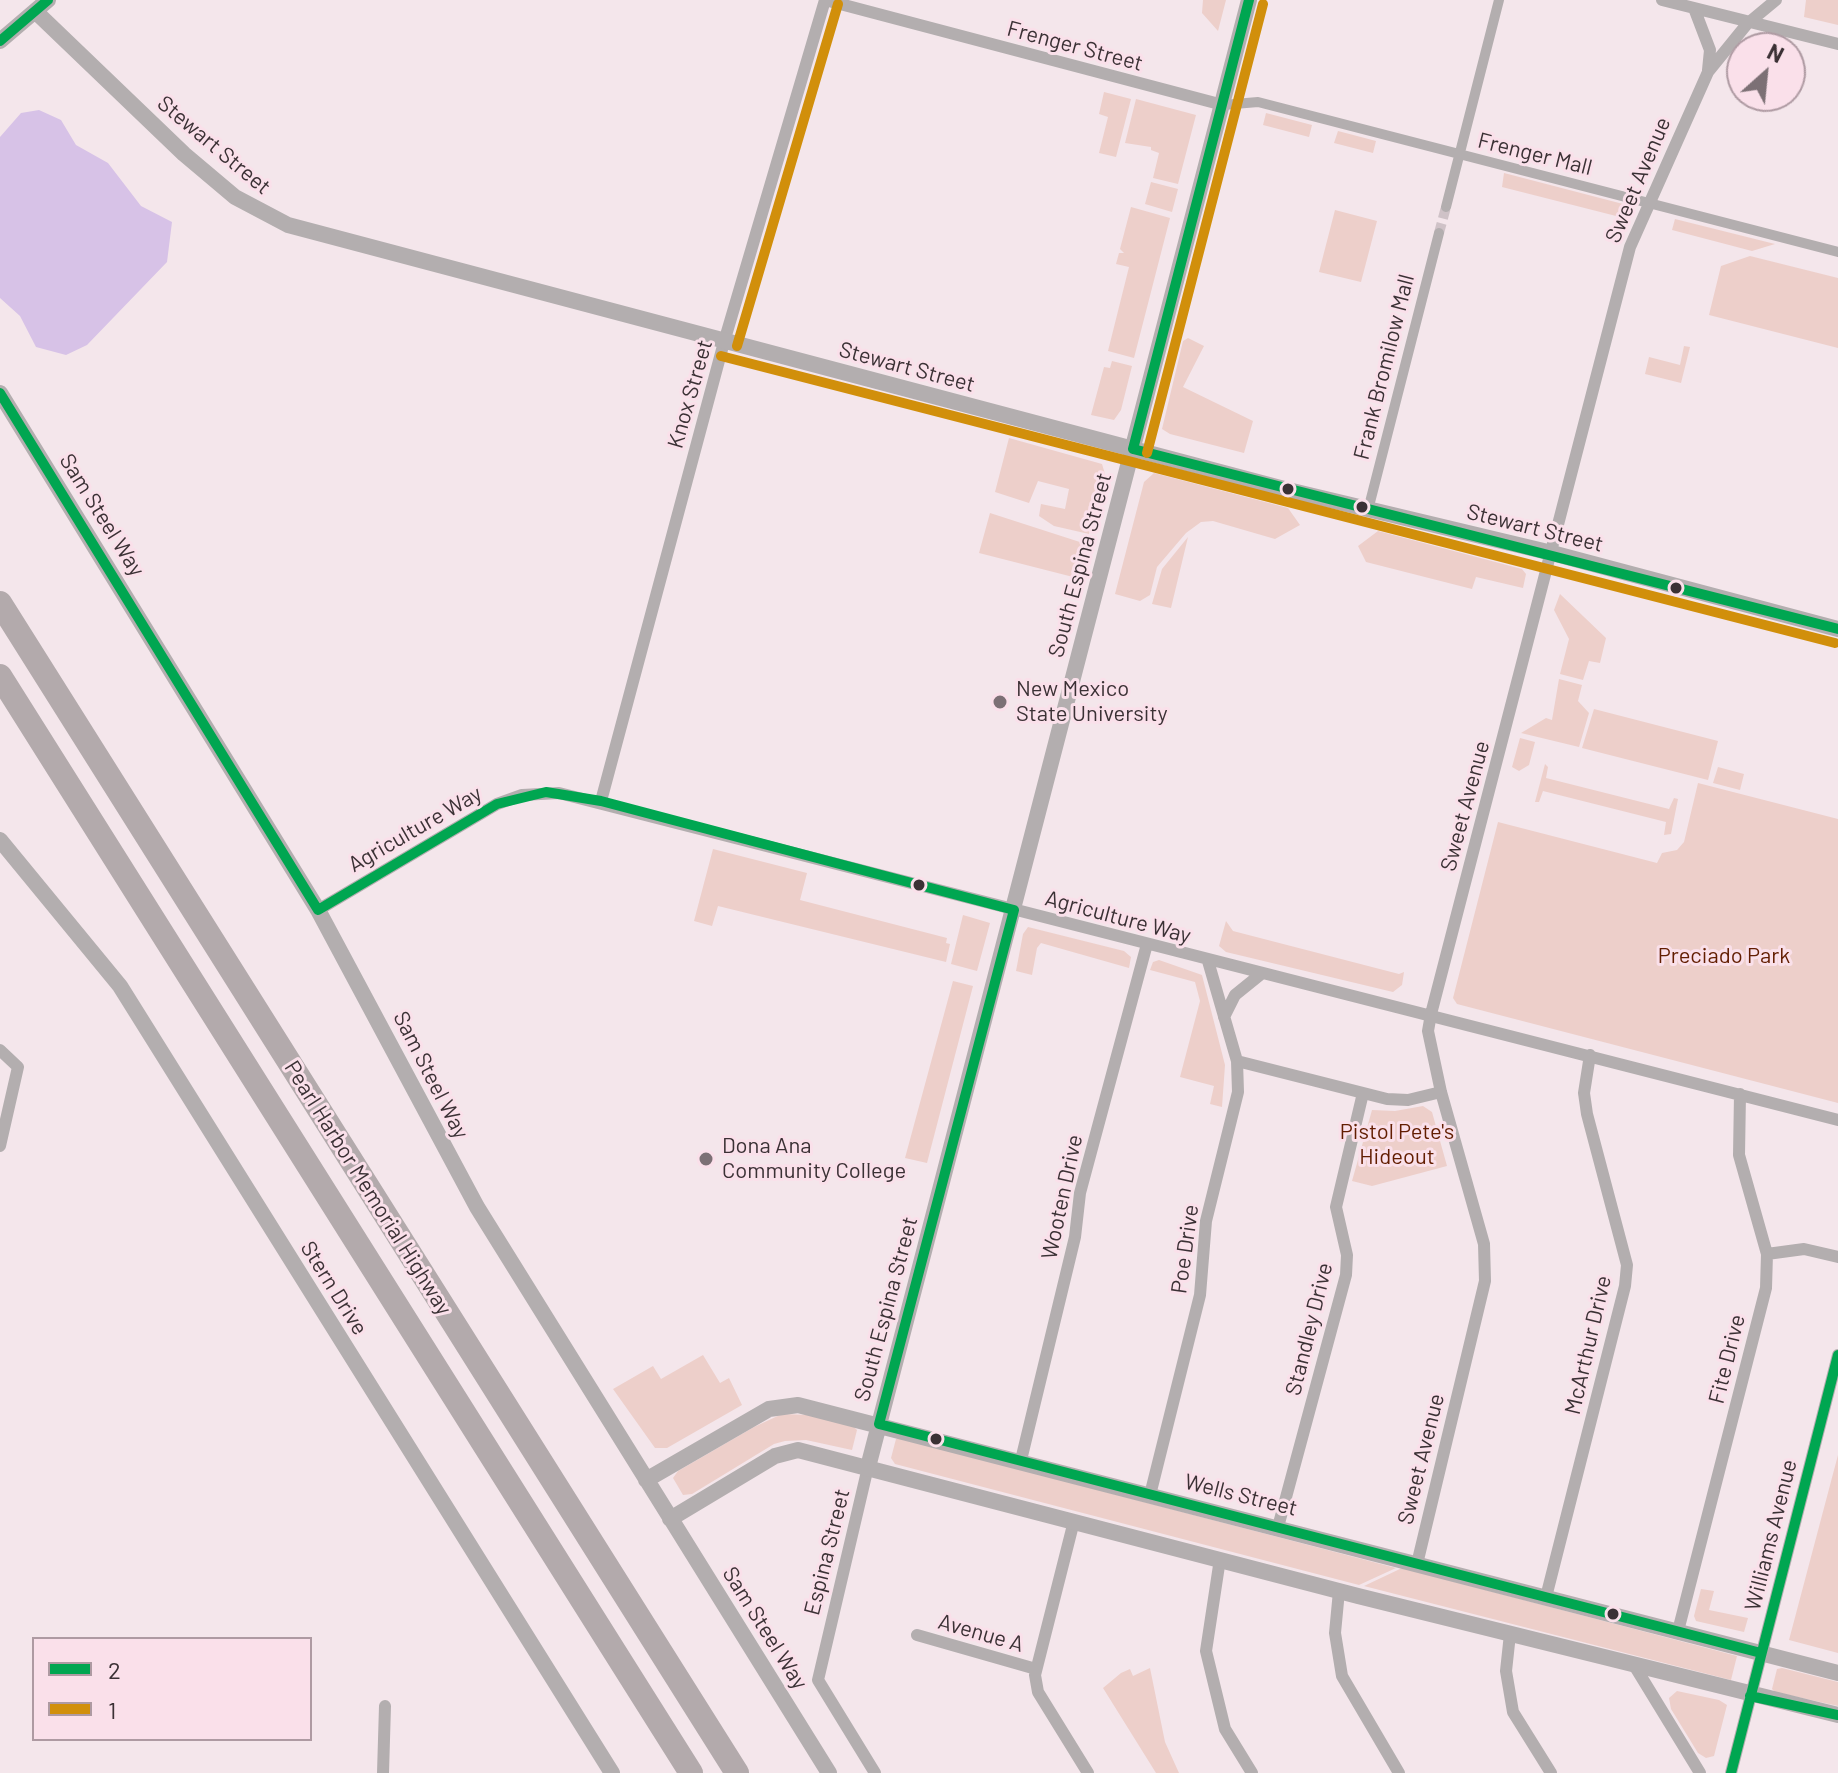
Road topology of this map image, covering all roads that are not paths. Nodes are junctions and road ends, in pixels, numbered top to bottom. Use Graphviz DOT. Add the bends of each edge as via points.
graph roads {
  1 [pos="825,0"];
  2 [pos="1249,0"];
  3 [pos="1499,0"];
  4 [pos="1662,0"];
  5 [pos="1776,0"];
  6 [pos="42,6"];
  7 [pos="1694,8"];
  8 [pos="1747,24"];
  9 [pos="0,41"];
  10 [pos="1838,44"];
  11 [pos="1708,72"];
  12 [pos="1223,105"];
  13 [pos="1460,155"];
  14 [pos="1652,204"];
  15 [pos="1446,207"];
  16 [pos="1439,233"];
  17 [pos="1838,252"];
  18 [pos="724,342"];
  19 [pos="0,393"];
  20 [pos="1133,449"];
  21 [pos="1368,510"];
  22 [pos="1552,553"];
  23 [pos="0,603"];
  24 [pos="1838,629"];
  25 [pos="0,676"];
  26 [pos="601,801"];
  27 [pos="0,840"];
  28 [pos="318,910"];
  29 [pos="1014,910"];
  30 [pos="1147,944"];
  31 [pos="1208,961"];
  32 [pos="1261,974"];
  33 [pos="1431,1014"];
  34 [pos="1224,1017"];
  35 [pos="0,1050"];
  36 [pos="1590,1055"];
  37 [pos="1237,1061"];
  38 [pos="1441,1092"];
  39 [pos="1363,1093"];
  40 [pos="1740,1094"];
  41 [pos="1838,1120"];
  42 [pos="0,1146"];
  43 [pos="1767,1254"];
  44 [pos="1838,1257"];
  45 [pos="1838,1355"];
  46 [pos="879,1424"];
  47 [pos="1021,1460"];
  48 [pos="868,1467"];
  49 [pos="646,1480"];
  50 [pos="1150,1495"];
  51 [pos="670,1519"];
  52 [pos="1074,1521"];
  53 [pos="1278,1527"];
  54 [pos="1220,1559"];
  55 [pos="1417,1564"];
  56 [pos="1339,1591"];
  57 [pos="1546,1597"];
  58 [pos="1678,1631"];
  59 [pos="1510,1634"];
  60 [pos="917,1635"];
  61 [pos="1761,1653"];
  62 [pos="1634,1665"];
  63 [pos="1036,1669"];
  64 [pos="1838,1673"];
  65 [pos="1750,1696"];
  66 [pos="385,1706"];
  67 [pos="1838,1715"];
  68 [pos="383,1773"];
  69 [pos="612,1773"];
  70 [pos="691,1773"];
  71 [pos="737,1773"];
  72 [pos="829,1773"];
  73 [pos="875,1773"];
  74 [pos="1088,1773"];
  75 [pos="1252,1773"];
  76 [pos="1399,1773"];
  77 [pos="1551,1773"];
  78 [pos="1700,1773"];
  79 [pos="1731,1773"];
  1 -- 12 [label="street, Frenger Street"];
  1 -- 18 [label="street, Knox Street"];
  2 -- 12 [label="street, South Espina Street"];
  3 -- 13 [label="street"];
  4 -- 7 [label="street"];
  5 -- 8 [label="street, Sweet Avenue"];
  6 -- 9 [label="street"];
  6 -- 18 [label="street, Stewart Street" via="184,154 261,212 322,237"];
  7 -- 8 [label="street"];
  7 -- 11 [label="street, Sweet Avenue" via="1710,50"];
  8 -- 10 [label="street"];
  8 -- 11 [label="street, Sweet Avenue"];
  11 -- 14 [label="street, Sweet Avenue"];
  12 -- 13 [label="street, Frenger Mall" via="1258,102"];
  12 -- 20 [label="street, South Espina Street"];
  13 -- 14 [label="street, Frenger Mall"];
  13 -- 15 [label="street"];
  14 -- 17 [label="street, Frenger Mall"];
  14 -- 22 [label="street, Sweet Avenue" via="1630,247"];
  16 -- 21 [label="street, Frank Bromilow Mall"];
  18 -- 20 [label="street, Stewart Street"];
  18 -- 26 [label="street, Knox Street"];
  19 -- 28 [label="street, Sam Steel Way"];
  20 -- 21 [label="street, Stewart Street"];
  20 -- 29 [label="street, South Espina Street"];
  21 -- 22 [label="street, Stewart Street"];
  22 -- 24 [label="street, Stewart Street"];
  22 -- 33 [label="street, Sweet Avenue"];
  23 -- 71 [label="highway, Pearl Harbor Memorial Highway"];
  25 -- 70 [label="highway, Pearl Harbor Memorial Highway"];
  26 -- 28 [label="street, Agriculture Way" via="546,792 510,799"];
  26 -- 29 [label="street, Agriculture Way"];
  27 -- 69 [label="street, Stern Drive" via="120,986"];
  28 -- 49 [label="street, Sam Steel Way" via="444,1149"];
  29 -- 30 [label="street, Agriculture Way"];
  29 -- 46 [label="street, South Espina Street"];
  30 -- 31 [label="street, Agriculture Way"];
  30 -- 47 [label="street, Wooten Drive" via="1080,1193 1075,1237"];
  31 -- 32 [label="street, Agriculture Way"];
  31 -- 34 [label="street, Poe Drive"];
  32 -- 33 [label="street, Agriculture Way"];
  32 -- 34 [label="street" via="1240,989"];
  33 -- 36 [label="street, Agriculture Way"];
  33 -- 38 [label="street, Sweet Avenue" via="1428,1031"];
  34 -- 37 [label="street, Poe Drive"];
  35 -- 42 [label="street" via="18,1067"];
  36 -- 40 [label="street, Agriculture Way"];
  36 -- 57 [label="street, McArthur Drive" via="1584,1093 1587,1114 1627,1265"];
  37 -- 39 [label="street"];
  37 -- 50 [label="street, Poe Drive" via="1236,1107 1203,1234 1203,1281"];
  38 -- 39 [label="street" via="1408,1100"];
  38 -- 55 [label="street, Sweet Avenue" via="1484,1244 1485,1281"];
  39 -- 53 [label="street, Standley Drive" via="1336,1207 1346,1275"];
  40 -- 41 [label="street, Agriculture Way"];
  40 -- 43 [label="street, Fite Drive" via="1739,1155"];
  43 -- 44 [label="street" via="1804,1249"];
  43 -- 58 [label="street, Fite Drive" via="1766,1288"];
  45 -- 61 [label="street, Williams Avenue"];
  46 -- 47 [label="street, Wells Street"];
  46 -- 48 [label="street, South Espina Street"];
  46 -- 49 [label="street, Wells Street" via="811,1407 778,1406"];
  47 -- 50 [label="street, Wells Street"];
  48 -- 51 [label="street" via="786,1451"];
  48 -- 52 [label="street"];
  48 -- 73 [label="street, Espina Street" via="818,1680"];
  49 -- 51 [label="street, Sam Steel Way"];
  50 -- 53 [label="street, Wells Street"];
  51 -- 72 [label="street, Sam Steel Way"];
  52 -- 54 [label="street"];
  52 -- 63 [label="street"];
  53 -- 55 [label="street, Wells Street"];
  54 -- 56 [label="street"];
  54 -- 75 [label="street" via="1206,1651 1225,1729"];
  55 -- 57 [label="street, Wells Street"];
  56 -- 59 [label="street"];
  56 -- 76 [label="street" via="1335,1633 1342,1676"];
  57 -- 58 [label="street, Wells Street"];
  58 -- 61 [label="street, Wells Street"];
  59 -- 62 [label="street"];
  59 -- 77 [label="street" via="1506,1671 1513,1712"];
  60 -- 63 [label="street, Avenue A"];
  61 -- 64 [label="street, Wells Street"];
  61 -- 65 [label="street, Williams Avenue"];
  62 -- 65 [label="street"];
  62 -- 78 [label="street"];
  63 -- 74 [label="street" via="1038,1692"];
  65 -- 67 [label="street"];
  65 -- 79 [label="street, Williams Avenue"];
  66 -- 68 [label="street"];
}
